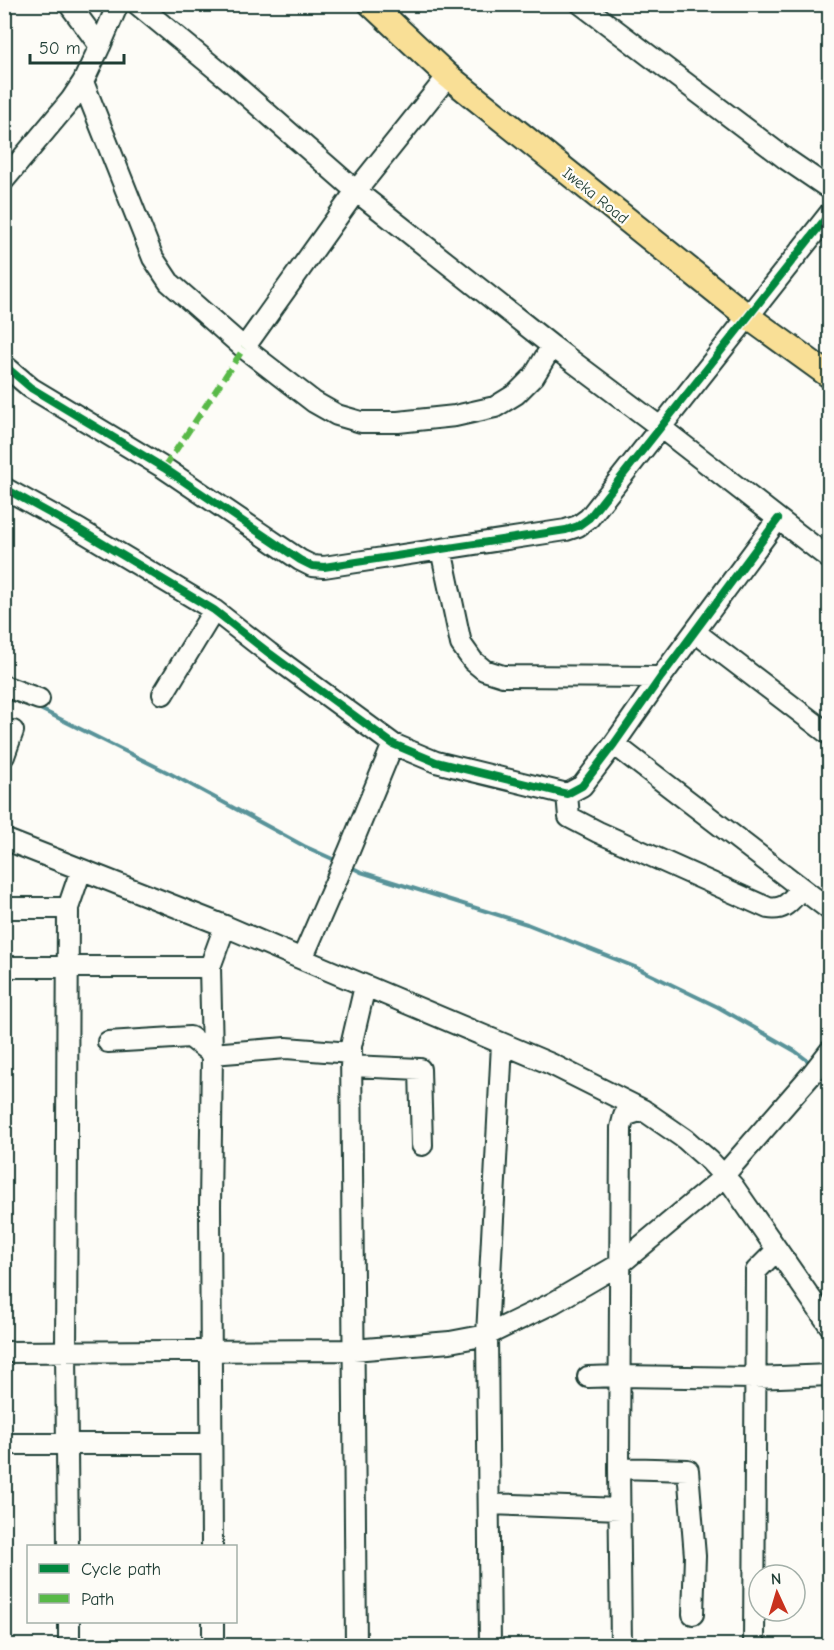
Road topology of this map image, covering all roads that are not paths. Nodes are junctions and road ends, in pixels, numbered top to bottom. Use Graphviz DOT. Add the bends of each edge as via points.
graph roads {
  1 [pos="69,4"];
  2 [pos="118,4"];
  3 [pos="137,4"];
  4 [pos="371,4"];
  5 [pos="581,4"];
  6 [pos="100,46"];
  7 [pos="448,76"];
  8 [pos="83,82"];
  9 [pos="4,180"];
  10 [pos="830,189"];
  11 [pos="356,191"];
  12 [pos="830,213"];
  13 [pos="747,316"];
  14 [pos="552,346"];
  15 [pos="244,348"];
  16 [pos="4,365"];
  17 [pos="830,375"];
  18 [pos="660,427"];
  19 [pos="4,488"];
  20 [pos="778,519"];
  21 [pos="441,549"];
  22 [pos="830,559"];
  23 [pos="214,610"];
  24 [pos="695,632"];
  25 [pos="661,677"];
  26 [pos="4,686"];
  27 [pos="163,694"];
  28 [pos="39,699"];
  29 [pos="13,731"];
  30 [pos="830,735"];
  31 [pos="393,744"];
  32 [pos="615,744"];
  33 [pos="4,756"];
  34 [pos="567,794"];
  35 [pos="4,839"];
  36 [pos="81,870"];
  37 [pos="801,889"];
  38 [pos="4,908"];
  39 [pos="68,908"];
  40 [pos="830,910"];
  41 [pos="225,926"];
  42 [pos="302,958"];
  43 [pos="4,967"];
  44 [pos="67,967"];
  45 [pos="210,967"];
  46 [pos="365,986"];
  47 [pos="108,1042"];
  48 [pos="502,1044"];
  49 [pos="212,1054"];
  50 [pos="351,1059"];
  51 [pos="822,1062"];
  52 [pos="643,1110"];
  53 [pos="422,1146"];
  54 [pos="723,1175"];
  55 [pos="777,1250"];
  56 [pos="620,1264"];
  57 [pos="830,1326"];
  58 [pos="487,1335"];
  59 [pos="353,1350"];
  60 [pos="4,1352"];
  61 [pos="66,1352"];
  62 [pos="210,1352"];
  63 [pos="830,1375"];
  64 [pos="620,1376"];
  65 [pos="588,1377"];
  66 [pos="754,1378"];
  67 [pos="4,1444"];
  68 [pos="67,1444"];
  69 [pos="212,1444"];
  70 [pos="619,1468"];
  71 [pos="489,1504"];
  72 [pos="620,1509"];
  73 [pos="68,1545"];
  74 [pos="213,1545"];
  75 [pos="693,1614"];
  76 [pos="69,1623"];
  77 [pos="213,1623"];
  78 [pos="69,1646"];
  79 [pos="213,1646"];
  80 [pos="356,1646"];
  81 [pos="490,1646"];
  82 [pos="621,1646"];
  83 [pos="754,1646"];
  1 -- 6 [label="street"];
  2 -- 6 [label="street"];
  3 -- 11 [label="street"];
  4 -- 7 [label="main road, Iweka Road"];
  5 -- 10 [label="street"];
  6 -- 8 [label="street"];
  7 -- 11 [label="street"];
  7 -- 13 [label="main road, Iweka Road"];
  8 -- 9 [label="street"];
  8 -- 15 [label="street" via="153,258 169,282"];
  11 -- 14 [label="street"];
  11 -- 15 [label="street"];
  12 -- 13 [label="street"];
  13 -- 17 [label="main road, Iweka Road"];
  13 -- 18 [label="street"];
  14 -- 15 [label="street" via="534,376 495,407 398,422 361,422 337,415"];
  14 -- 18 [label="street"];
  16 -- 21 [label="street" via="31,388 164,468 312,566"];
  18 -- 20 [label="street"];
  18 -- 21 [label="street" via="589,519 578,526"];
  19 -- 23 [label="street"];
  20 -- 22 [label="street"];
  20 -- 24 [label="street"];
  21 -- 25 [label="street" via="461,644 472,661 484,670 503,675"];
  23 -- 27 [label="street"];
  23 -- 31 [label="street"];
  24 -- 25 [label="street"];
  24 -- 30 [label="street"];
  25 -- 32 [label="street"];
  26 -- 28 [label="street"];
  29 -- 33 [label="street"];
  31 -- 34 [label="street" via="436,762"];
  31 -- 42 [label="street"];
  32 -- 34 [label="street" via="582,786"];
  32 -- 37 [label="street"];
  34 -- 37 [label="street" via="569,817 768,908 782,908"];
  35 -- 36 [label="street"];
  36 -- 39 [label="street"];
  36 -- 41 [label="street"];
  37 -- 40 [label="street"];
  38 -- 39 [label="street"];
  39 -- 44 [label="street"];
  41 -- 42 [label="street"];
  41 -- 45 [label="street"];
  42 -- 46 [label="street"];
  43 -- 44 [label="street"];
  44 -- 45 [label="street"];
  44 -- 61 [label="street"];
  45 -- 49 [label="street"];
  46 -- 48 [label="street"];
  46 -- 50 [label="street"];
  47 -- 49 [label="street" via="190,1037"];
  48 -- 52 [label="street"];
  48 -- 58 [label="street"];
  49 -- 50 [label="street" via="286,1048"];
  49 -- 62 [label="street"];
  50 -- 53 [label="street" via="420,1069"];
  50 -- 59 [label="street"];
  51 -- 54 [label="street"];
  52 -- 54 [label="street" via="685,1139"];
  52 -- 56 [label="street" via="624,1116 621,1128"];
  54 -- 55 [label="street"];
  54 -- 56 [label="street"];
  55 -- 57 [label="street"];
  55 -- 66 [label="street" via="756,1271"];
  56 -- 58 [label="street"];
  56 -- 64 [label="street"];
  58 -- 59 [label="street"];
  58 -- 71 [label="street"];
  59 -- 62 [label="street"];
  59 -- 80 [label="street"];
  60 -- 61 [label="street"];
  61 -- 62 [label="street"];
  61 -- 68 [label="street"];
  62 -- 69 [label="street"];
  63 -- 66 [label="street"];
  64 -- 65 [label="street"];
  64 -- 66 [label="street"];
  64 -- 70 [label="street"];
  66 -- 83 [label="street"];
  67 -- 68 [label="street"];
  68 -- 69 [label="street"];
  68 -- 73 [label="street"];
  69 -- 74 [label="street"];
  70 -- 72 [label="street"];
  70 -- 75 [label="street" via="688,1470 695,1556"];
  71 -- 72 [label="street"];
  71 -- 81 [label="street"];
  72 -- 82 [label="street"];
  76 -- 78 [label="street"];
  77 -- 79 [label="street"];
}
